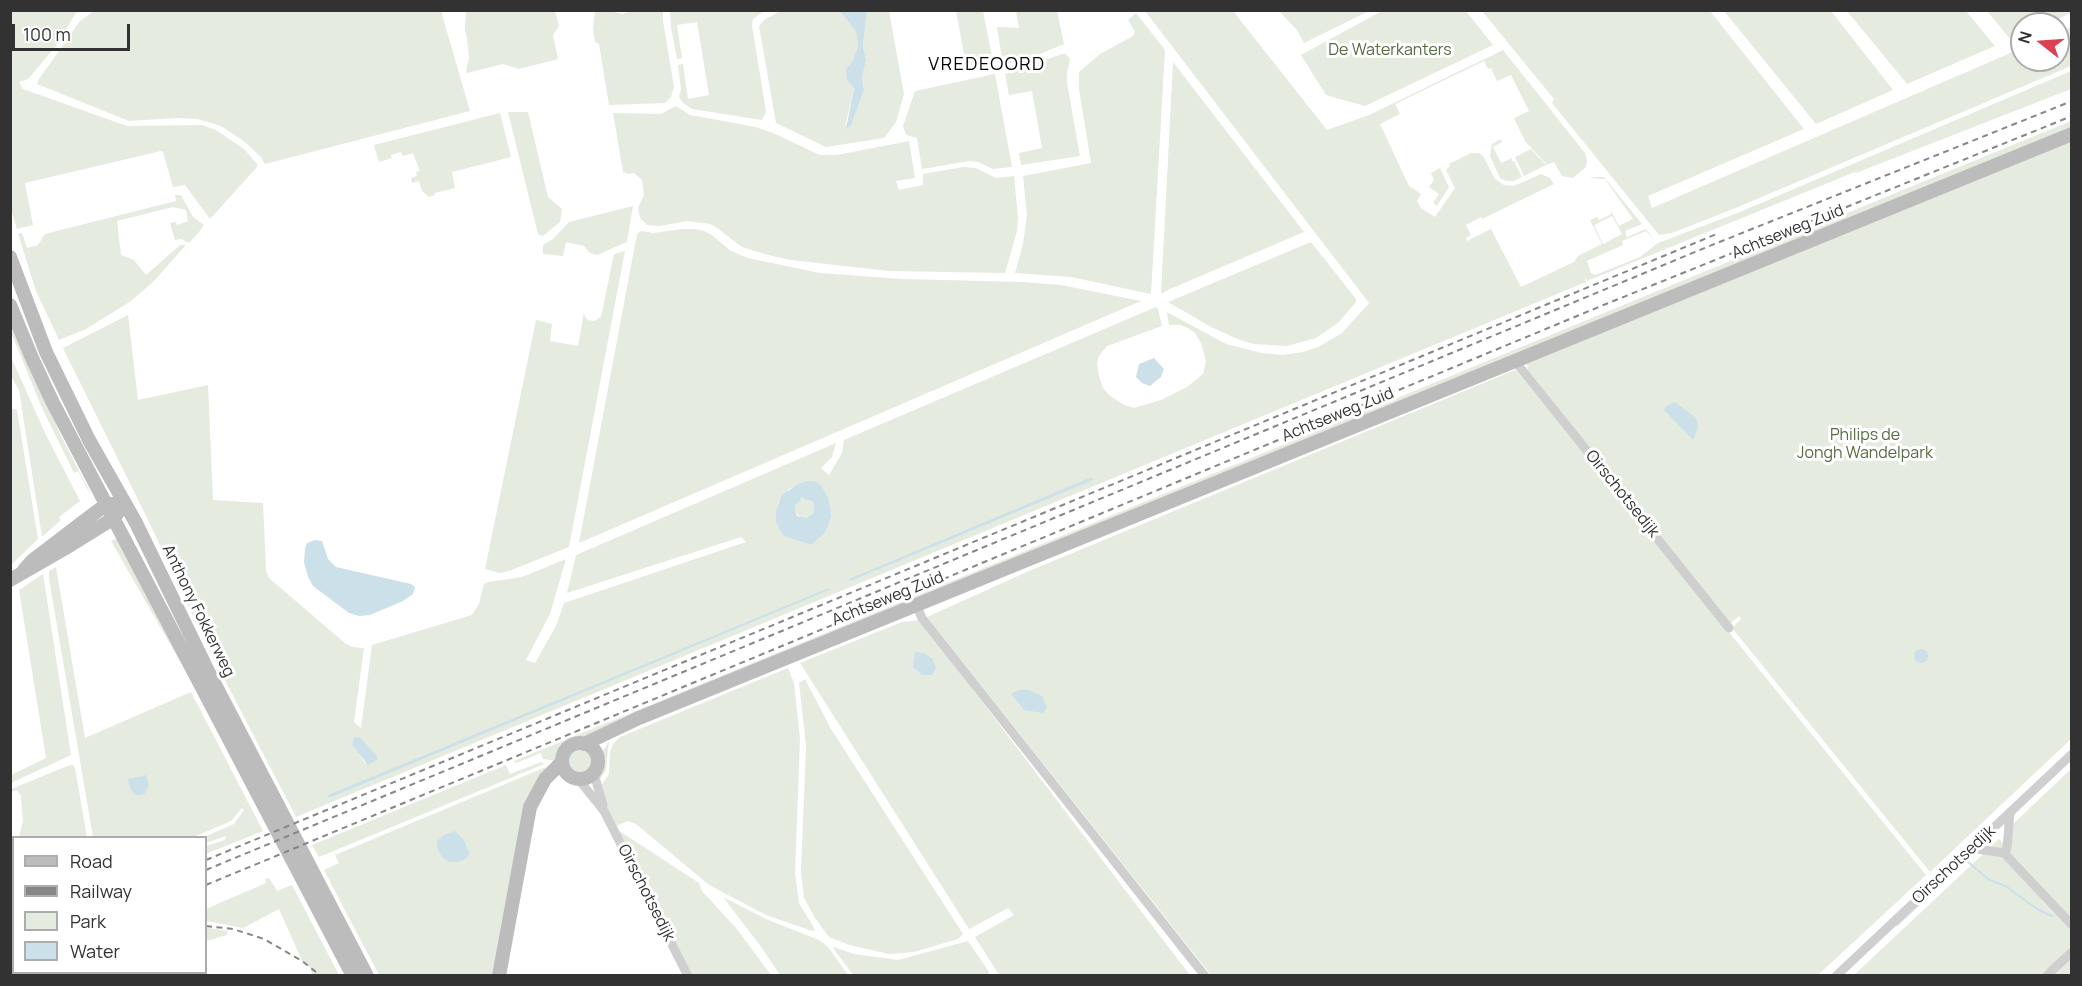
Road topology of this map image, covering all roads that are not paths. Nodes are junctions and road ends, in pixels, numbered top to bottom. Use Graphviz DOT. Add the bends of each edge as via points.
graph roads {
  1 [pos="2072,134"];
  2 [pos="10,256"];
  3 [pos="10,305"];
  4 [pos="1515,361"];
  5 [pos="124,503"];
  6 [pos="107,504"];
  7 [pos="114,518"];
  8 [pos="24,570"];
  9 [pos="10,579"];
  10 [pos="916,605"];
  11 [pos="1729,628"];
  12 [pos="617,728"];
  13 [pos="584,744"];
  14 [pos="2072,754"];
  15 [pos="598,757"];
  16 [pos="562,762"];
  17 [pos="594,774"];
  18 [pos="575,778"];
  19 [pos="534,797"];
  20 [pos="604,811"];
  21 [pos="2010,812"];
  22 [pos="1971,848"];
  23 [pos="2004,854"];
  24 [pos="2072,925"];
  25 [pos="2072,952"];
  26 [pos="353,975"];
  27 [pos="367,975"];
  28 [pos="499,975"];
  29 [pos="688,975"];
  30 [pos="1205,975"];
  31 [pos="1836,975"];
  32 [pos="2046,975"];
  1 -- 4 [label="street, Achtseweg Zuid"];
  2 -- 5 [label="street, Anthony Fokkerweg" via="46,352"];
  3 -- 6 [label="street, Anthony Fokkerweg" via="45,387"];
  4 -- 10 [label="street, Achtseweg Zuid"];
  4 -- 11 [label="street, Oirschotsedijk"];
  5 -- 6 [label="street"];
  5 -- 7 [label="street"];
  5 -- 27 [label="street, Anthony Fokkerweg"];
  6 -- 7 [label="street, Anthony Fokkerweg"];
  6 -- 8 [label="street"];
  7 -- 8 [label="street"];
  7 -- 26 [label="street, Anthony Fokkerweg"];
  8 -- 9 [label="street"];
  10 -- 12 [label="street, Achtseweg Zuid"];
  10 -- 30 [label="street" via="922,618"];
  12 -- 13 [label="street, Achtseweg Zuid"];
  12 -- 15 [label="street"];
  13 -- 15 [label="street" via="593,748"];
  13 -- 16 [label="street" via="569,748"];
  14 -- 21 [label="street, Oirschotsedijk"];
  15 -- 17 [label="street"];
  16 -- 18 [label="street" via="566,773"];
  16 -- 19 [label="street"];
  17 -- 18 [label="street"];
  17 -- 20 [label="street, Oirschotsedijk"];
  18 -- 19 [label="street" via="557,780"];
  18 -- 20 [label="street, Oirschotsedijk"];
  19 -- 28 [label="street"];
  20 -- 29 [label="street, Oirschotsedijk"];
  21 -- 22 [label="street, Oirschotsedijk"];
  21 -- 23 [label="street"];
  22 -- 23 [label="street"];
  22 -- 31 [label="street, Oirschotsedijk"];
  23 -- 24 [label="street"];
  25 -- 32 [label="street"];
}
